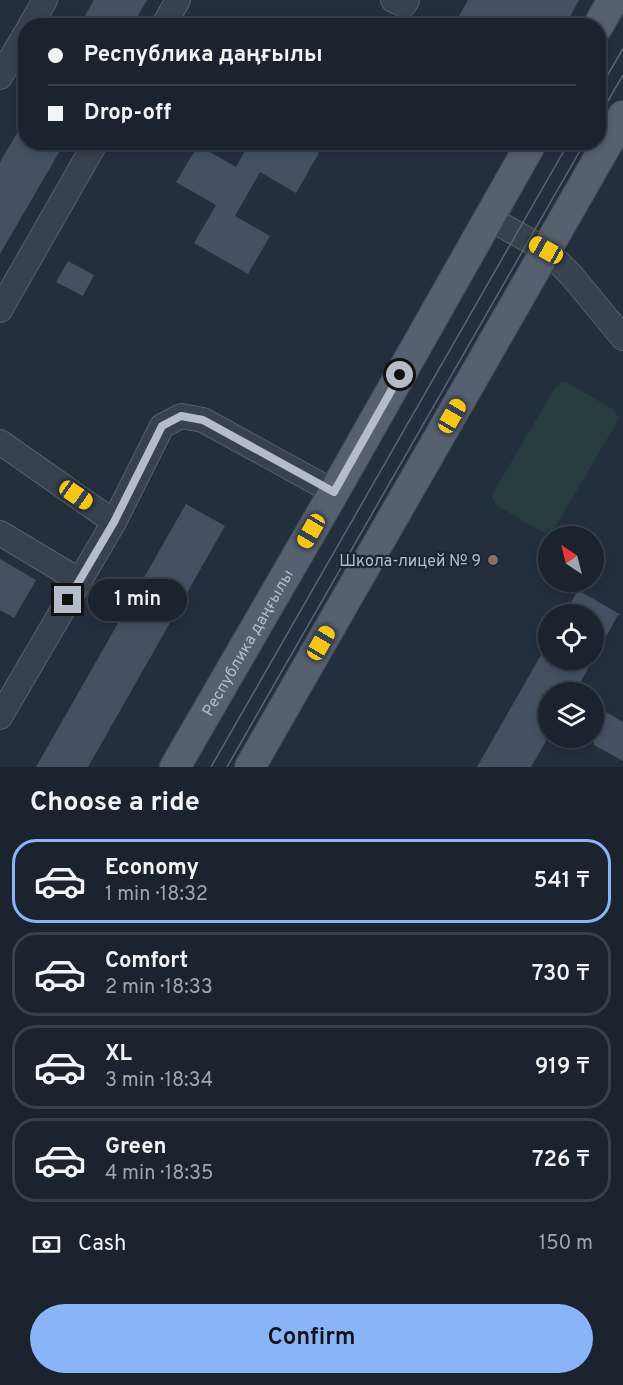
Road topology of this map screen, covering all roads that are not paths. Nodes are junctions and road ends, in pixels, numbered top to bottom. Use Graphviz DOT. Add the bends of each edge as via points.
graph roads {
  1 [pos="45,0"];
  2 [pos="178,0"];
  3 [pos="393,0"];
  4 [pos="407,0"];
  5 [pos="613,0"];
  6 [pos="35,18"];
  7 [pos="168,18"];
  8 [pos="603,18"];
  9 [pos="18,47"];
  10 [pos="0,77"];
  11 [pos="623,116"];
  12 [pos="606,146"];
  13 [pos="91,150"];
  14 [pos="527,150"];
  15 [pos="603,150"];
  16 [pos="489,218"];
  17 [pos="546,250"];
  18 [pos="0,310"];
  19 [pos="623,338"];
  20 [pos="0,442"];
  21 [pos="334,492"];
  22 [pos="114,522"];
  23 [pos="0,532"];
  24 [pos="80,580"];
  25 [pos="0,717"];
  26 [pos="175,767"];
  27 [pos="250,767"];
  1 -- 6 [label="lane"];
  2 -- 7 [label="lane"];
  3 -- 4 [label="lane" via="404,5"];
  5 -- 8 [label="main road"];
  9 -- 10 [label="lane"];
  11 -- 12 [label="main road"];
  13 -- 18 [label="lane"];
  14 -- 16 [label="main road, Республика даңғылы"];
  15 -- 17 [label="main road"];
  16 -- 17 [label="lane"];
  16 -- 21 [label="main road, Республика даңғылы"];
  17 -- 19 [label="lane"];
  17 -- 27 [label="main road"];
  20 -- 22 [label="lane"];
  21 -- 22 [label="lane" via="203,420 181,416 162,426"];
  21 -- 26 [label="main road, Республика даңғылы"];
  22 -- 24 [label="lane"];
  23 -- 24 [label="lane"];
  24 -- 25 [label="lane"];
}
